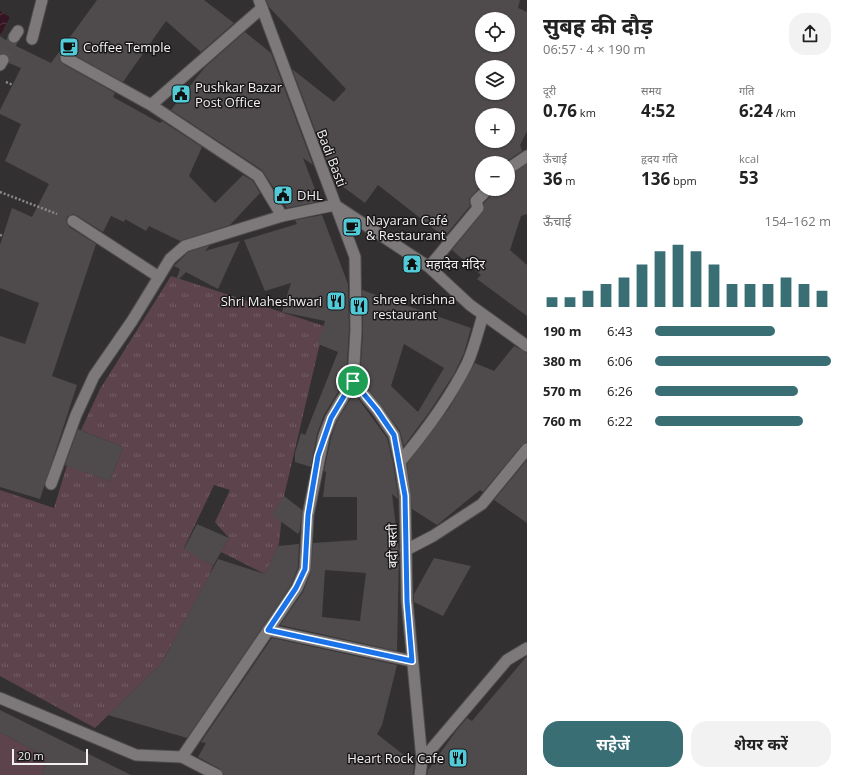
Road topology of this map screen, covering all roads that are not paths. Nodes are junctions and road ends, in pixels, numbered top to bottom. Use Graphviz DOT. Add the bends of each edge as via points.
graph roads {
  1 [pos="42,0"];
  2 [pos="260,4"];
  3 [pos="32,39"];
  4 [pos="66,58"];
  5 [pos="151,105"];
  6 [pos="527,156"];
  7 [pos="515,163"];
  8 [pos="481,196"];
  9 [pos="335,205"];
  10 [pos="282,216"];
  11 [pos="73,221"];
  12 [pos="429,267"];
  13 [pos="159,277"];
  14 [pos="483,315"];
  15 [pos="527,346"];
  16 [pos="353,381"];
  17 [pos="527,449"];
  18 [pos="400,462"];
  19 [pos="51,484"];
  20 [pos="406,550"];
  21 [pos="268,630"];
  22 [pos="527,648"];
  23 [pos="412,661"];
  24 [pos="0,698"];
  25 [pos="182,757"];
  26 [pos="422,760"];
  27 [pos="421,774"];
  28 [pos="217,775"];
  1 -- 3 [label="street"];
  2 -- 5 [label="street"];
  2 -- 9 [label="street, Badi Basti"];
  4 -- 5 [label="street"];
  5 -- 10 [label="street" via="258,176"];
  6 -- 7 [label="street"];
  8 -- 12 [label="street" via="476,201 478,208"];
  9 -- 10 [label="street"];
  9 -- 12 [label="street"];
  9 -- 16 [label="street, Badi Basti" via="355,257 356,330"];
  10 -- 13 [label="street" via="185,246 170,259"];
  11 -- 13 [label="street"];
  12 -- 14 [label="street"];
  13 -- 19 [label="street" via="94,376 76,415"];
  14 -- 15 [label="street"];
  14 -- 18 [label="street" via="467,363 425,433"];
  16 -- 18 [label="street, बदी बस्ती" via="394,435"];
  16 -- 21 [label="street" via="331,418 318,456 308,515 305,569 296,588"];
  17 -- 20 [label="street" via="482,504 433,536"];
  18 -- 20 [label="street, बदी बस्ती" via="405,496"];
  20 -- 23 [label="street, बदी बस्ती"];
  21 -- 23 [label="street"];
  21 -- 25 [label="street"];
  22 -- 26 [label="street" via="507,660"];
  23 -- 26 [label="street, बदी बस्ती"];
  24 -- 25 [label="street" via="136,755"];
  25 -- 28 [label="street"];
  26 -- 27 [label="street, बदी बस्ती"];
}
